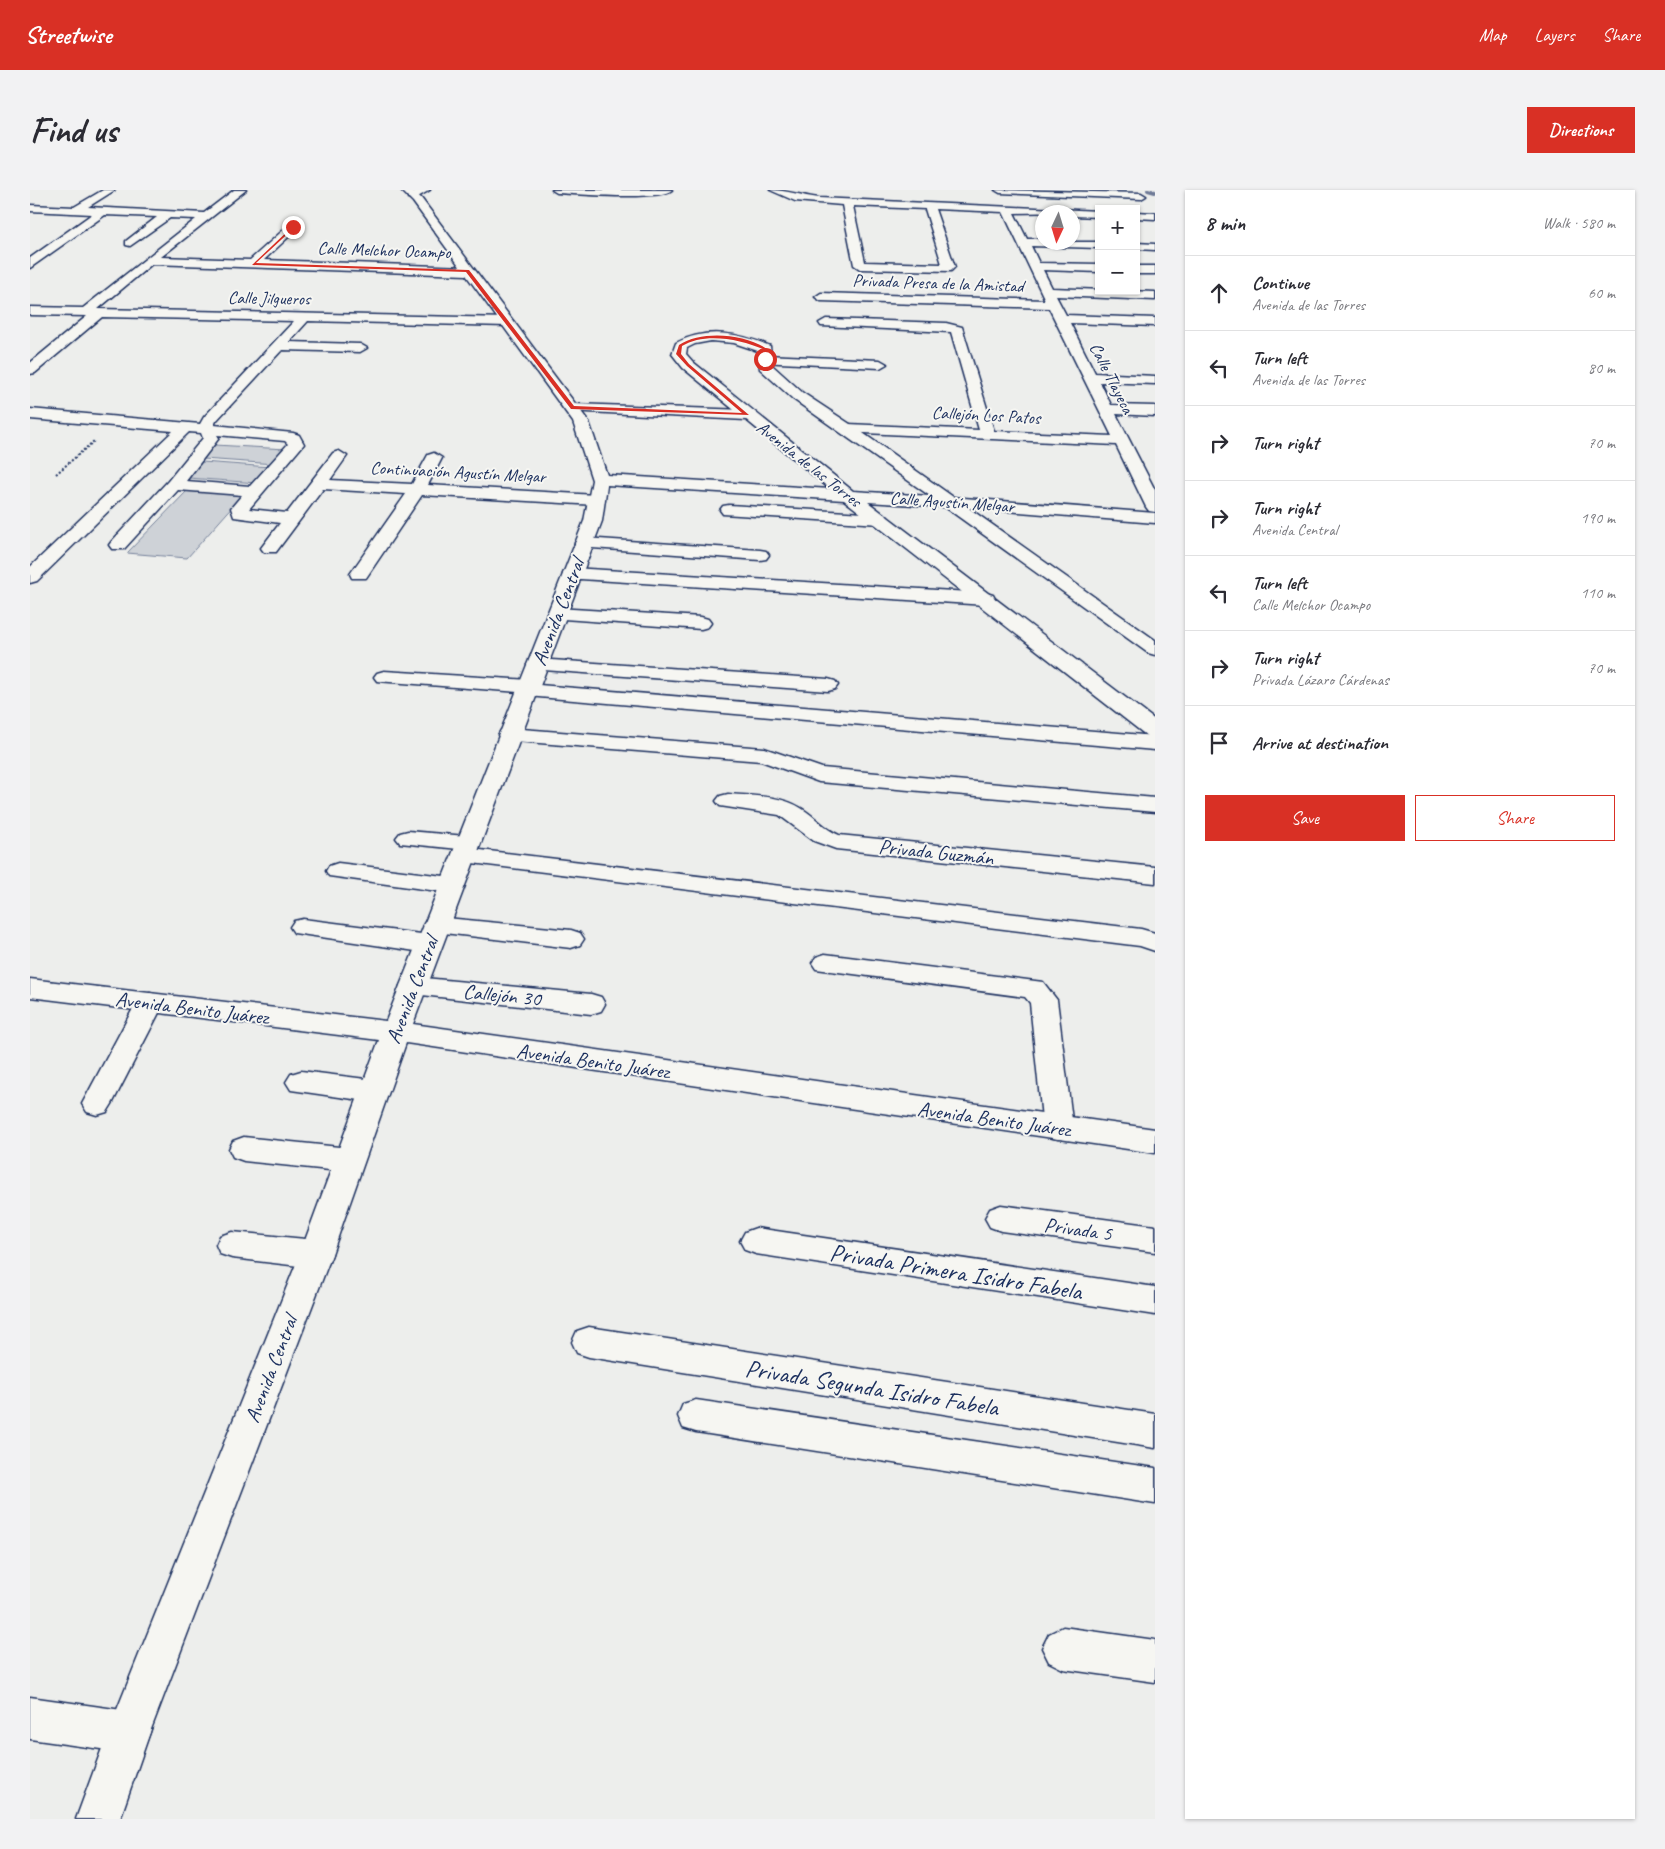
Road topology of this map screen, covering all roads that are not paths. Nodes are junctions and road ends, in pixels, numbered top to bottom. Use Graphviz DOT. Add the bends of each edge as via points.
graph roads {
  1 [pos="110,190"];
  2 [pos="241,190"];
  3 [pos="557,190"];
  4 [pos="667,190"];
  5 [pos="775,190"];
  6 [pos="817,190"];
  7 [pos="1000,190"];
  8 [pos="1124,190"];
  9 [pos="602,191"];
  10 [pos="415,192"];
  11 [pos="787,196"];
  12 [pos="1141,196"];
  13 [pos="1155,201"];
  14 [pos="847,203"];
  15 [pos="929,206"];
  16 [pos="30,208"];
  17 [pos="56,210"];
  18 [pos="76,210"];
  19 [pos="1007,210"];
  20 [pos="1035,211"];
  21 [pos="102,212"];
  22 [pos="1080,213"];
  23 [pos="1095,214"];
  24 [pos="167,215"];
  25 [pos="1140,215"];
  26 [pos="1140,215"];
  27 [pos="206,216"];
  28 [pos="1155,216"];
  29 [pos="1155,221"];
  30 [pos="36,222"];
  31 [pos="293,227"];
  32 [pos="130,242"];
  33 [pos="1023,242"];
  34 [pos="1095,245"];
  35 [pos="1140,246"];
  36 [pos="1155,247"];
  37 [pos="149,260"];
  38 [pos="30,264"];
  39 [pos="253,264"];
  40 [pos="1035,266"];
  41 [pos="1095,268"];
  42 [pos="1140,270"];
  43 [pos="1155,270"];
  44 [pos="468,271"];
  45 [pos="1155,296"];
  46 [pos="821,297"];
  47 [pos="1051,298"];
  48 [pos="30,311"];
  49 [pos="93,312"];
  50 [pos="304,318"];
  51 [pos="1062,319"];
  52 [pos="507,322"];
  53 [pos="1155,322"];
  54 [pos="826,323"];
  55 [pos="279,346"];
  56 [pos="360,348"];
  57 [pos="859,351"];
  58 [pos="765,354"];
  59 [pos="880,364"];
  60 [pos="30,370"];
  61 [pos="1090,377"];
  62 [pos="1155,380"];
  63 [pos="573,408"];
  64 [pos="1107,409"];
  65 [pos="1155,411"];
  66 [pos="30,414"];
  67 [pos="746,415"];
  68 [pos="187,426"];
  69 [pos="206,427"];
  70 [pos="848,429"];
  71 [pos="988,435"];
  72 [pos="1122,441"];
  73 [pos="338,456"];
  74 [pos="434,458"];
  75 [pos="317,484"];
  76 [pos="174,485"];
  77 [pos="416,490"];
  78 [pos="598,490"];
  79 [pos="254,491"];
  80 [pos="848,495"];
  81 [pos="951,502"];
  82 [pos="1155,507"];
  83 [pos="729,510"];
  84 [pos="1155,518"];
  85 [pos="291,519"];
  86 [pos="880,519"];
  87 [pos="584,543"];
  88 [pos="118,545"];
  89 [pos="270,548"];
  90 [pos="760,555"];
  91 [pos="359,574"];
  92 [pos="572,574"];
  93 [pos="30,577"];
  94 [pos="986,599"];
  95 [pos="557,614"];
  96 [pos="701,623"];
  97 [pos="1155,650"];
  98 [pos="384,677"];
  99 [pos="531,680"];
  100 [pos="828,685"];
  101 [pos="1155,731"];
  102 [pos="509,735"];
  103 [pos="1155,743"];
  104 [pos="728,801"];
  105 [pos="1155,805"];
  106 [pos="408,838"];
  107 [pos="466,848"];
  108 [pos="338,871"];
  109 [pos="1155,874"];
  110 [pos="452,885"];
  111 [pos="303,927"];
  112 [pos="433,935"];
  113 [pos="571,940"];
  114 [pos="1155,942"];
  115 [pos="825,963"];
  116 [pos="414,986"];
  117 [pos="30,988"];
  118 [pos="150,1003"];
  119 [pos="591,1004"];
  120 [pos="396,1032"];
  121 [pos="302,1082"];
  122 [pos="374,1091"];
  123 [pos="97,1104"];
  124 [pos="1058,1128"];
  125 [pos="1155,1141"];
  126 [pos="244,1149"];
  127 [pos="349,1160"];
  128 [pos="1001,1218"];
  129 [pos="1155,1239"];
  130 [pos="756,1241"];
  131 [pos="232,1245"];
  132 [pos="316,1254"];
  133 [pos="1155,1301"];
  134 [pos="589,1342"];
  135 [pos="696,1416"];
  136 [pos="1155,1431"];
  137 [pos="1155,1486"];
  138 [pos="1063,1648"];
  139 [pos="1155,1661"];
  140 [pos="30,1718"];
  141 [pos="129,1732"];
  142 [pos="98,1819"];
  1 -- 18 [label="street"];
  2 -- 27 [label="street"];
  3 -- 9 [label="street"];
  4 -- 9 [label="street" via="640,193"];
  5 -- 11 [label="street"];
  6 -- 11 [label="street"];
  7 -- 12 [label="street"];
  8 -- 12 [label="street"];
  10 -- 44 [label="street, Avenida Central"];
  11 -- 14 [label="street"];
  12 -- 13 [label="street"];
  14 -- 15 [label="street"];
  14 -- 15 [label="street" via="858,264 943,269 949,267"];
  15 -- 19 [label="street"];
  16 -- 17 [label="street"];
  17 -- 18 [label="street"];
  17 -- 30 [label="street"];
  18 -- 21 [label="street"];
  19 -- 20 [label="street"];
  19 -- 33 [label="street, Calle Tlayeca"];
  21 -- 24 [label="street"];
  21 -- 38 [label="street"];
  22 -- 23 [label="street"];
  24 -- 27 [label="street"];
  24 -- 32 [label="street"];
  25 -- 28 [label="street"];
  26 -- 29 [label="street"];
  27 -- 37 [label="street"];
  31 -- 39 [label="street"];
  33 -- 34 [label="street"];
  33 -- 40 [label="street, Calle Tlayeca"];
  35 -- 36 [label="street"];
  37 -- 39 [label="street, Calle Melchor Ocampo"];
  37 -- 49 [label="street"];
  39 -- 44 [label="street, Calle Melchor Ocampo"];
  40 -- 41 [label="street"];
  40 -- 47 [label="street, Calle Tlayeca"];
  42 -- 43 [label="street"];
  44 -- 52 [label="street, Avenida Central"];
  45 -- 47 [label="street"];
  46 -- 47 [label="street, Privada Presa de la Amistad"];
  47 -- 51 [label="street, Calle Tlayeca"];
  48 -- 49 [label="street, Calle Jilgueros"];
  49 -- 50 [label="street, Calle Jilgueros"];
  49 -- 60 [label="street"];
  50 -- 52 [label="street, Calle Jilgueros"];
  50 -- 55 [label="street"];
  51 -- 53 [label="street"];
  51 -- 61 [label="street, Calle Tlayeca"];
  52 -- 63 [label="street, Avenida Central"];
  54 -- 71 [label="street" via="955,328"];
  55 -- 56 [label="street"];
  55 -- 69 [label="street"];
  57 -- 58 [label="street"];
  58 -- 59 [label="street"];
  58 -- 67 [label="street, Avenida de las Torres" via="754,344 732,338 688,341 680,346 678,354 688,365"];
  58 -- 70 [label="street" via="765,366 770,372 798,396"];
  61 -- 62 [label="street"];
  61 -- 64 [label="street, Calle Tlayeca"];
  63 -- 67 [label="street"];
  63 -- 78 [label="street, Avenida Central" via="581,422"];
  64 -- 65 [label="street"];
  64 -- 72 [label="street, Calle Tlayeca"];
  66 -- 68 [label="street"];
  67 -- 80 [label="street, Avenida de las Torres"];
  68 -- 69 [label="street"];
  68 -- 93 [label="street"];
  69 -- 76 [label="street" via="211,438"];
  69 -- 79 [label="street" via="294,438 296,444"];
  70 -- 71 [label="street, Callejón Los Patos"];
  70 -- 81 [label="street"];
  71 -- 72 [label="street, Callejón Los Patos"];
  72 -- 82 [label="street, Calle Tlayeca"];
  73 -- 75 [label="street"];
  74 -- 77 [label="street"];
  75 -- 77 [label="street, Continuación Agustín Melgar"];
  75 -- 85 [label="street"];
  76 -- 79 [label="street"];
  76 -- 88 [label="street"];
  77 -- 78 [label="street, Continuación Agustín Melgar"];
  77 -- 91 [label="street"];
  78 -- 80 [label="street, Calle Agustín Melgar"];
  78 -- 87 [label="street, Avenida Central" via="593,521"];
  79 -- 85 [label="street" via="240,508 240,513"];
  80 -- 81 [label="street, Calle Agustín Melgar"];
  80 -- 86 [label="street, Avenida de las Torres"];
  81 -- 84 [label="street, Calle Agustín Melgar"];
  81 -- 97 [label="street"];
  83 -- 86 [label="street"];
  85 -- 89 [label="street"];
  86 -- 94 [label="street, Avenida de las Torres"];
  87 -- 90 [label="street"];
  87 -- 92 [label="street, Avenida Central"];
  92 -- 94 [label="street"];
  92 -- 95 [label="street, Avenida Central"];
  94 -- 101 [label="street, Avenida de las Torres"];
  95 -- 96 [label="street"];
  95 -- 99 [label="street, Avenida Central"];
  98 -- 99 [label="street"];
  99 -- 100 [label="street"];
  99 -- 102 [label="street, Avenida Central"];
  99 -- 103 [label="street"];
  102 -- 105 [label="street" via="764,755 819,775"];
  102 -- 107 [label="street, Avenida Central"];
  104 -- 109 [label="street, Privada Guzmán" via="780,808 793,813 819,837 836,842"];
  106 -- 107 [label="street"];
  107 -- 110 [label="street, Avenida Central"];
  107 -- 114 [label="street"];
  108 -- 110 [label="street"];
  110 -- 112 [label="street, Avenida Central"];
  111 -- 112 [label="street"];
  112 -- 113 [label="street"];
  112 -- 116 [label="street, Avenida Central"];
  115 -- 124 [label="street" via="1033,989 1043,1000"];
  116 -- 119 [label="street, Callejón 30"];
  116 -- 120 [label="street, Avenida Central"];
  117 -- 118 [label="street, Avenida Benito Juárez"];
  118 -- 120 [label="street, Avenida Benito Juárez"];
  118 -- 123 [label="street"];
  120 -- 122 [label="street, Avenida Central"];
  120 -- 124 [label="street, Avenida Benito Juárez"];
  121 -- 122 [label="street"];
  122 -- 127 [label="street, Avenida Central"];
  124 -- 125 [label="street, Avenida Benito Juárez"];
  126 -- 127 [label="street"];
  127 -- 132 [label="street, Avenida Central"];
  128 -- 129 [label="street, Privada 5"];
  130 -- 133 [label="street, Privada Primera Isidro Fabela"];
  131 -- 132 [label="street"];
  132 -- 141 [label="street, Avenida Central"];
  134 -- 136 [label="street, Privada Segunda Isidro Fabela"];
  135 -- 137 [label="street"];
  138 -- 139 [label="street"];
  140 -- 141 [label="street"];
  141 -- 142 [label="street, Avenida Central"];
}
